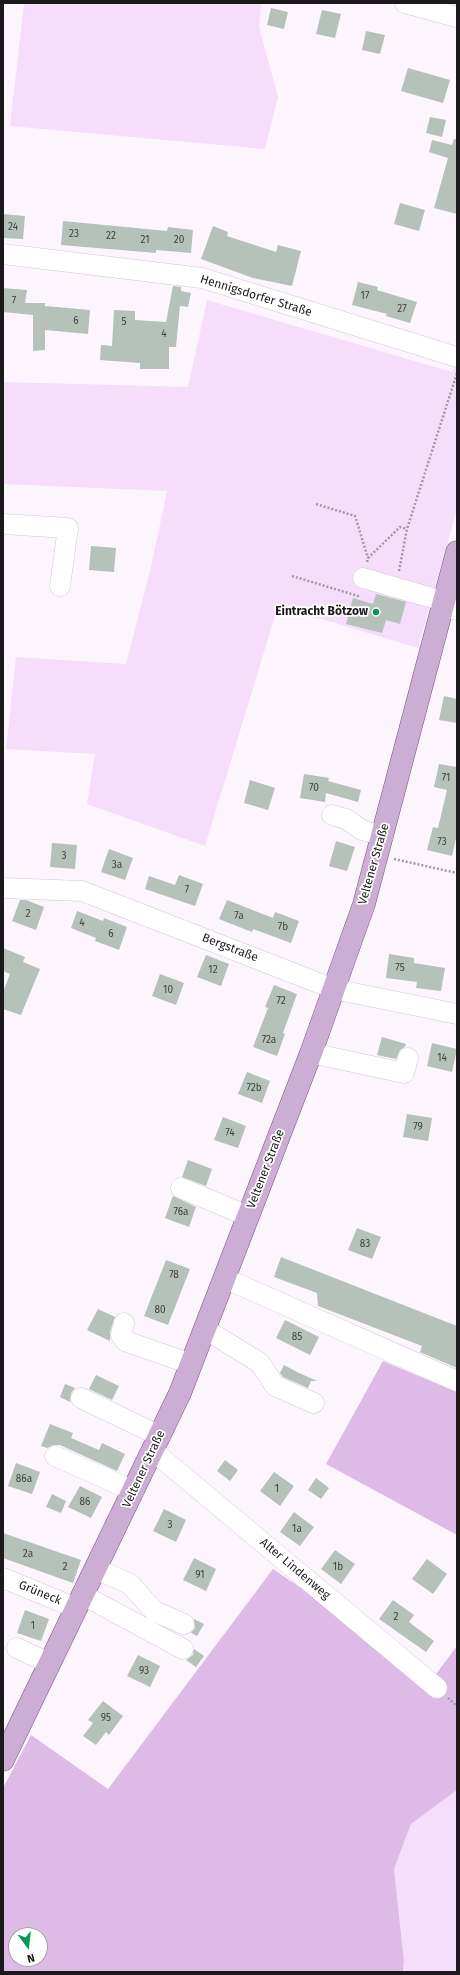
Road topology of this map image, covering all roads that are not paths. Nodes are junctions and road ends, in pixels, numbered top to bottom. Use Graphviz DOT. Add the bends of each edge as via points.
graph roads {
  1 [pos="405,3"];
  2 [pos="457,17"];
  3 [pos="3,254"];
  4 [pos="457,357"];
  5 [pos="3,524"];
  6 [pos="457,552"];
  7 [pos="363,578"];
  8 [pos="60,586"];
  9 [pos="447,606"];
  10 [pos="332,815"];
  11 [pos="380,846"];
  12 [pos="3,888"];
  13 [pos="334,989"];
  14 [pos="457,1014"];
  15 [pos="311,1053"];
  16 [pos="408,1058"];
  17 [pos="181,1188"];
  18 [pos="248,1216"];
  19 [pos="224,1278"];
  20 [pos="124,1323"];
  21 [pos="204,1329"];
  22 [pos="191,1364"];
  23 [pos="457,1381"];
  24 [pos="81,1398"];
  25 [pos="314,1403"];
  26 [pos="156,1443"];
  27 [pos="55,1456"];
  28 [pos="134,1491"];
  29 [pos="96,1569"];
  30 [pos="3,1578"];
  31 [pos="80,1601"];
  32 [pos="184,1624"];
  33 [pos="17,1648"];
  34 [pos="183,1649"];
  35 [pos="49,1663"];
  36 [pos="437,1688"];
  37 [pos="3,1760"];
  1 -- 2 [label="street"];
  3 -- 4 [label="street, Hennigsdorfer Straße" via="202,278"];
  5 -- 8 [label="street" via="68,528"];
  6 -- 9 [label="main road, Veltener Straße"];
  7 -- 9 [label="street"];
  9 -- 11 [label="main road, Veltener Straße"];
  10 -- 11 [label="street" via="346,819"];
  11 -- 13 [label="main road, Veltener Straße" via="364,904"];
  12 -- 13 [label="street, Bergstraße" via="82,891"];
  13 -- 14 [label="street, Bergstraße"];
  13 -- 15 [label="main road, Veltener Straße"];
  15 -- 16 [label="street" via="404,1073"];
  15 -- 18 [label="main road, Veltener Straße"];
  17 -- 18 [label="street"];
  18 -- 19 [label="main road, Veltener Straße"];
  19 -- 21 [label="main road, Veltener Straße"];
  19 -- 23 [label="street"];
  20 -- 22 [label="street" via="121,1335 125,1340"];
  21 -- 22 [label="main road, Veltener Straße"];
  21 -- 25 [label="street" via="260,1363 275,1386"];
  22 -- 26 [label="main road, Veltener Straße"];
  24 -- 26 [label="street, Alter Lindenweg"];
  26 -- 28 [label="main road, Veltener Straße"];
  26 -- 36 [label="street, Alter Lindenweg"];
  27 -- 28 [label="street"];
  28 -- 29 [label="main road, Veltener Straße"];
  29 -- 31 [label="main road, Veltener Straße"];
  29 -- 32 [label="street" via="130,1584 154,1611"];
  30 -- 31 [label="street, Grüneck"];
  31 -- 34 [label="street, Grüneck"];
  31 -- 35 [label="main road, Veltener Straße"];
  33 -- 35 [label="street"];
  35 -- 37 [label="main road, Veltener Straße"];
}
